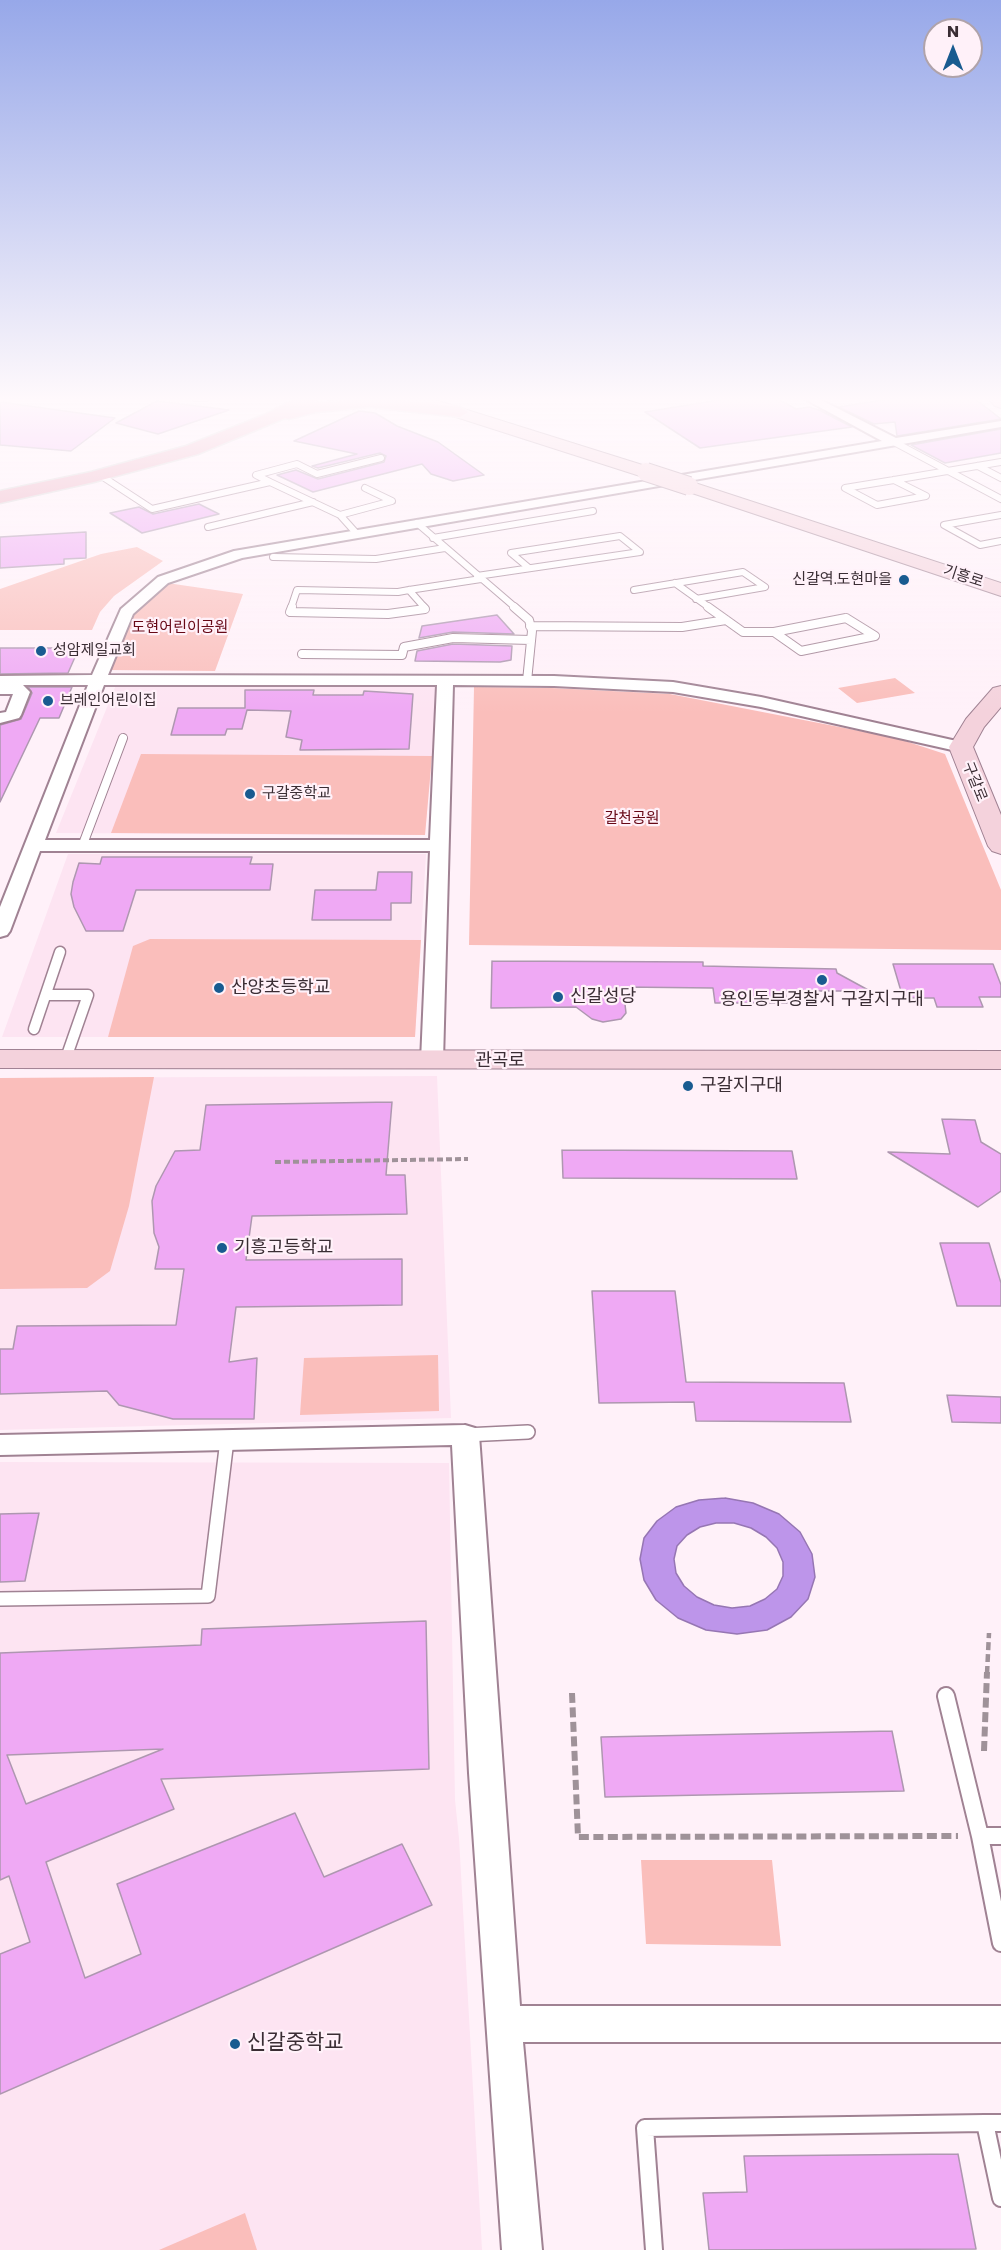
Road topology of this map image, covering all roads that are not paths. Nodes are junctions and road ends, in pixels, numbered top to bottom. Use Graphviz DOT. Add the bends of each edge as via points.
graph roads {
  1 [pos="143,503"];
  2 [pos="178,503"];
  3 [pos="309,503"];
  4 [pos="315,503"];
  5 [pos="385,503"];
  6 [pos="539,503"];
  7 [pos="740,503"];
  8 [pos="873,503"];
  9 [pos="888,503"];
  10 [pos="593,511"];
  11 [pos="340,515"];
  12 [pos="1001,515"];
  13 [pos="417,524"];
  14 [pos="208,527"];
  15 [pos="357,534"];
  16 [pos="433,538"];
  17 [pos="1001,541"];
  18 [pos="445,548"];
  19 [pos="273,557"];
  20 [pos="529,568"];
  21 [pos="479,578"];
  22 [pos="675,584"];
  23 [pos="409,590"];
  24 [pos="634,590"];
  25 [pos="1001,590"];
  26 [pos="696,599"];
  27 [pos="726,620"];
  28 [pos="530,626"];
  29 [pos="774,632"];
  30 [pos="531,640"];
  31 [pos="302,654"];
  32 [pos="98,680"];
  33 [pos="445,680"];
  34 [pos="0,681"];
  35 [pos="527,681"];
  36 [pos="0,689"];
  37 [pos="1001,693"];
  38 [pos="0,718"];
  39 [pos="123,738"];
  40 [pos="961,747"];
  41 [pos="83,844"];
  42 [pos="33,846"];
  43 [pos="440,846"];
  44 [pos="1001,846"];
  45 [pos="2,924"];
  46 [pos="60,952"];
  47 [pos="46,995"];
  48 [pos="34,1029"];
  49 [pos="66,1058"];
  50 [pos="0,1059"];
  51 [pos="1001,1060"];
  52 [pos="432,1061"];
  53 [pos="528,1432"];
  54 [pos="465,1435"];
  55 [pos="227,1440"];
  56 [pos="0,1445"];
  57 [pos="0,1599"];
  58 [pos="946,1696"];
  59 [pos="980,1836"];
  60 [pos="1001,1836"];
  61 [pos="1001,1943"];
  62 [pos="503,2024"];
  63 [pos="1001,2024"];
  64 [pos="993,2123"];
  65 [pos="1001,2198"];
  66 [pos="522,2250"];
  67 [pos="654,2250"];
  1 -- 2 [label="lane" via="152,509"];
  3 -- 14 [label="lane"];
  4 -- 11 [label="lane"];
  5 -- 11 [label="lane"];
  6 -- 13 [label="street"];
  7 -- 25 [label="street, 기흥로, bridge"];
  8 -- 9 [label="lane"];
  10 -- 16 [label="lane"];
  11 -- 15 [label="lane"];
  12 -- 17 [label="lane" via="944,525 980,545"];
  13 -- 15 [label="street"];
  13 -- 16 [label="lane"];
  15 -- 32 [label="street" via="239,554 163,580 126,612"];
  16 -- 18 [label="lane"];
  18 -- 19 [label="lane" via="376,559"];
  18 -- 21 [label="lane"];
  20 -- 20 [label="lane" via="618,555 640,552 620,536 511,553"];
  20 -- 21 [label="lane"];
  21 -- 23 [label="lane"];
  21 -- 28 [label="lane" via="529,620"];
  22 -- 24 [label="lane"];
  22 -- 26 [label="lane"];
  22 -- 26 [label="lane" via="743,572 765,587"];
  23 -- 23 [label="lane" via="297,590 290,612 388,614 425,609"];
  26 -- 27 [label="lane"];
  27 -- 28 [label="lane" via="682,627"];
  27 -- 29 [label="lane" via="743,632"];
  28 -- 30 [label="lane"];
  29 -- 29 [label="lane" via="801,651 875,636 846,618"];
  30 -- 31 [label="lane" via="453,638 404,647 402,655"];
  30 -- 35 [label="lane"];
  32 -- 33 [label="street"];
  32 -- 34 [label="street"];
  32 -- 42 [label="street"];
  33 -- 35 [label="street"];
  33 -- 43 [label="street"];
  35 -- 40 [label="street" via="673,687 761,702"];
  36 -- 38 [label="street" via="22,692 13,715"];
  37 -- 40 [label="street, 구갈로" via="974,724"];
  39 -- 41 [label="lane"];
  40 -- 44 [label="street, 구갈로"];
  41 -- 42 [label="street"];
  41 -- 43 [label="street"];
  42 -- 45 [label="street"];
  43 -- 52 [label="street"];
  46 -- 47 [label="lane"];
  47 -- 48 [label="lane"];
  47 -- 49 [label="lane" via="88,995"];
  49 -- 50 [label="street, 관곡로"];
  49 -- 52 [label="street, 관곡로"];
  51 -- 52 [label="street, 관곡로"];
  53 -- 54 [label="lane"];
  54 -- 55 [label="street"];
  54 -- 62 [label="street"];
  55 -- 56 [label="street"];
  55 -- 57 [label="lane" via="208,1596"];
  58 -- 59 [label="lane"];
  59 -- 60 [label="lane"];
  59 -- 61 [label="lane"];
  62 -- 63 [label="street"];
  62 -- 66 [label="street"];
  64 -- 65 [label="lane"];
  64 -- 67 [label="lane" via="645,2128"];
}
